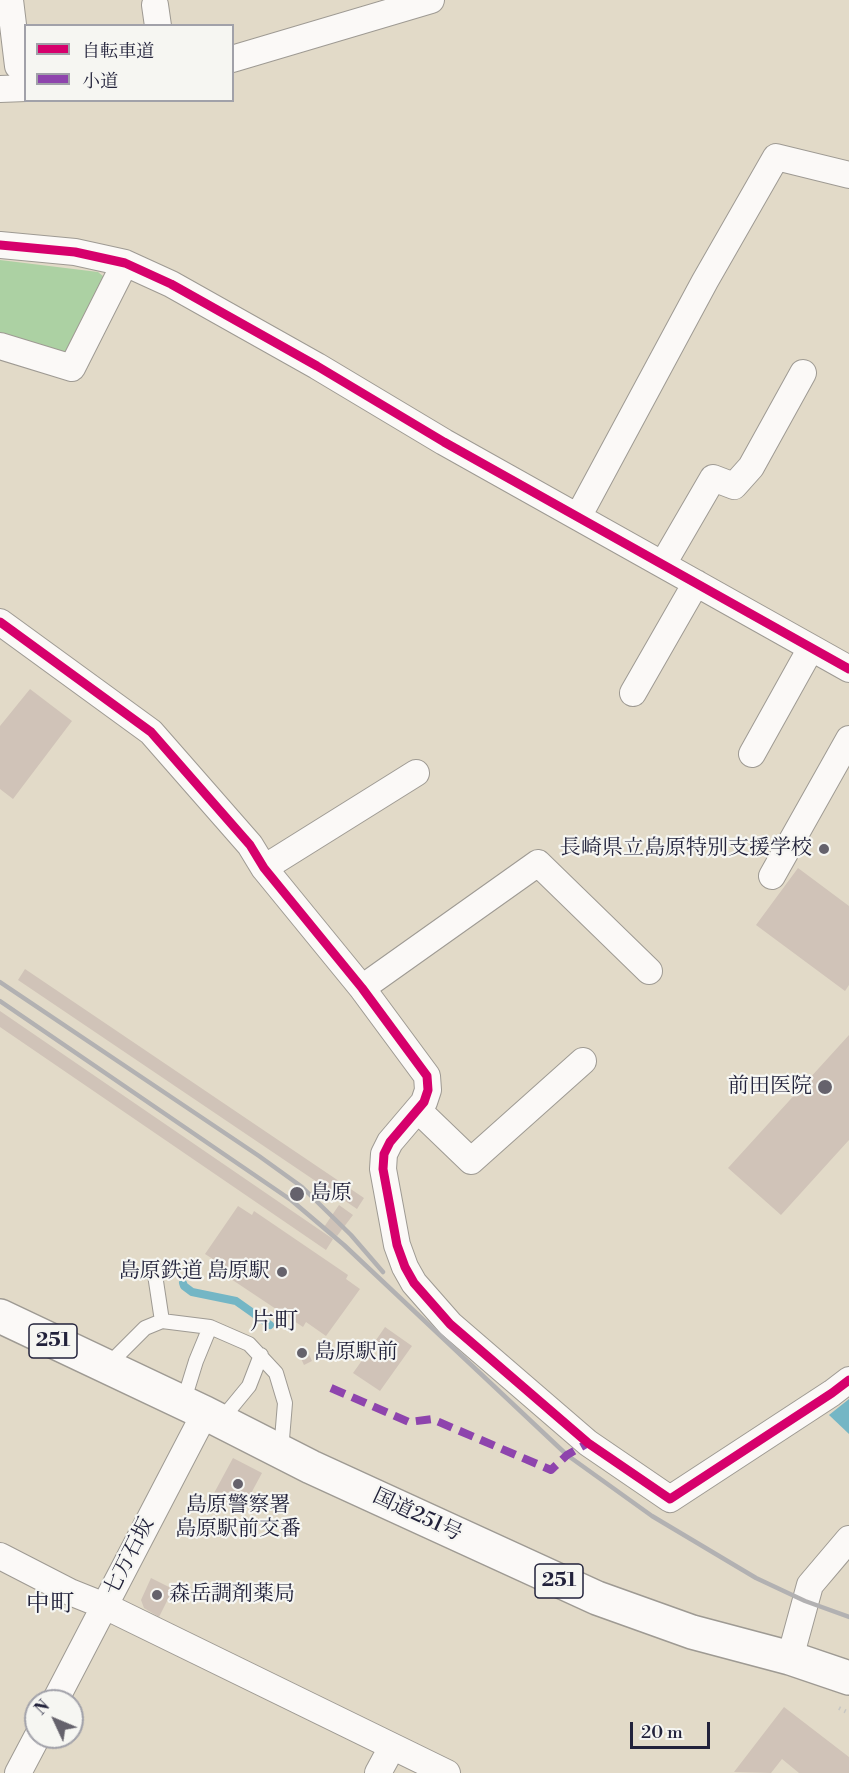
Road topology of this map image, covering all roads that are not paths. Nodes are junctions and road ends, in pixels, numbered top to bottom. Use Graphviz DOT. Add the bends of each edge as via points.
graph roads {
  1 [pos="10,0"];
  2 [pos="431,0"];
  3 [pos="234,57"];
  4 [pos="17,71"];
  5 [pos="0,89"];
  6 [pos="849,175"];
  7 [pos="0,245"];
  8 [pos="125,263"];
  9 [pos="0,346"];
  10 [pos="802,373"];
  11 [pos="578,517"];
  12 [pos="663,564"];
  13 [pos="696,583"];
  14 [pos="0,622"];
  15 [pos="811,648"];
  16 [pos="849,669"];
  17 [pos="633,693"];
  18 [pos="849,739"];
  19 [pos="752,754"];
  20 [pos="416,773"];
  21 [pos="264,868"];
  22 [pos="772,876"];
  23 [pos="649,971"];
  24 [pos="362,988"];
  25 [pos="582,1061"];
  26 [pos="418,1110"];
  27 [pos="154,1268"];
  28 [pos="0,1316"];
  29 [pos="162,1321"];
  30 [pos="210,1328"];
  31 [pos="261,1355"];
  32 [pos="106,1366"];
  33 [pos="849,1380"];
  34 [pos="203,1412"];
  35 [pos="281,1451"];
  36 [pos="849,1539"];
  37 [pos="0,1556"];
  38 [pos="105,1606"];
  39 [pos="790,1658"];
  40 [pos="849,1678"];
  41 [pos="62,1689"];
  42 [pos="392,1747"];
  43 [pos="31,1749"];
  44 [pos="18,1773"];
  45 [pos="378,1773"];
  46 [pos="447,1773"];
  1 -- 4 [label="street"];
  2 -- 3 [label="street"];
  4 -- 5 [label="street"];
  6 -- 11 [label="street" via="776,157"];
  7 -- 8 [label="street" via="75,252"];
  8 -- 9 [label="street" via="72,368"];
  8 -- 11 [label="street" via="171,284"];
  10 -- 12 [label="street" via="751,467 734,486 713,478"];
  11 -- 12 [label="street"];
  12 -- 13 [label="street"];
  13 -- 15 [label="street"];
  13 -- 17 [label="street"];
  14 -- 21 [label="street" via="151,732 250,845"];
  15 -- 16 [label="street"];
  15 -- 19 [label="street"];
  18 -- 22 [label="street"];
  20 -- 21 [label="street"];
  21 -- 24 [label="street"];
  23 -- 24 [label="street" via="538,863"];
  24 -- 26 [label="street" via="427,1076 428,1090"];
  25 -- 26 [label="street" via="471,1161"];
  26 -- 33 [label="street" via="390,1142 383,1169 397,1245 414,1283 450,1324 588,1443 670,1498"];
  27 -- 29 [label="lane"];
  28 -- 32 [label="highway, 国道251号 / 251"];
  29 -- 30 [label="lane"];
  29 -- 32 [label="lane" via="145,1328"];
  30 -- 31 [label="lane" via="249,1344"];
  30 -- 34 [label="lane" via="196,1361"];
  31 -- 34 [label="lane" via="249,1386"];
  31 -- 35 [label="lane" via="276,1373 285,1403"];
  32 -- 34 [label="highway, 国道251号 / 251"];
  34 -- 35 [label="highway, 国道251号 / 251"];
  34 -- 38 [label="street, 七万石坂"];
  35 -- 39 [label="highway, 国道251号 / 251" via="597,1598 692,1632"];
  36 -- 39 [label="street" via="810,1585"];
  37 -- 38 [label="street"];
  38 -- 41 [label="street, 七万石坂"];
  38 -- 42 [label="street"];
  39 -- 40 [label="highway, 国道251号 / 251"];
  42 -- 45 [label="street"];
  42 -- 46 [label="street"];
  43 -- 44 [label="street"];
}
